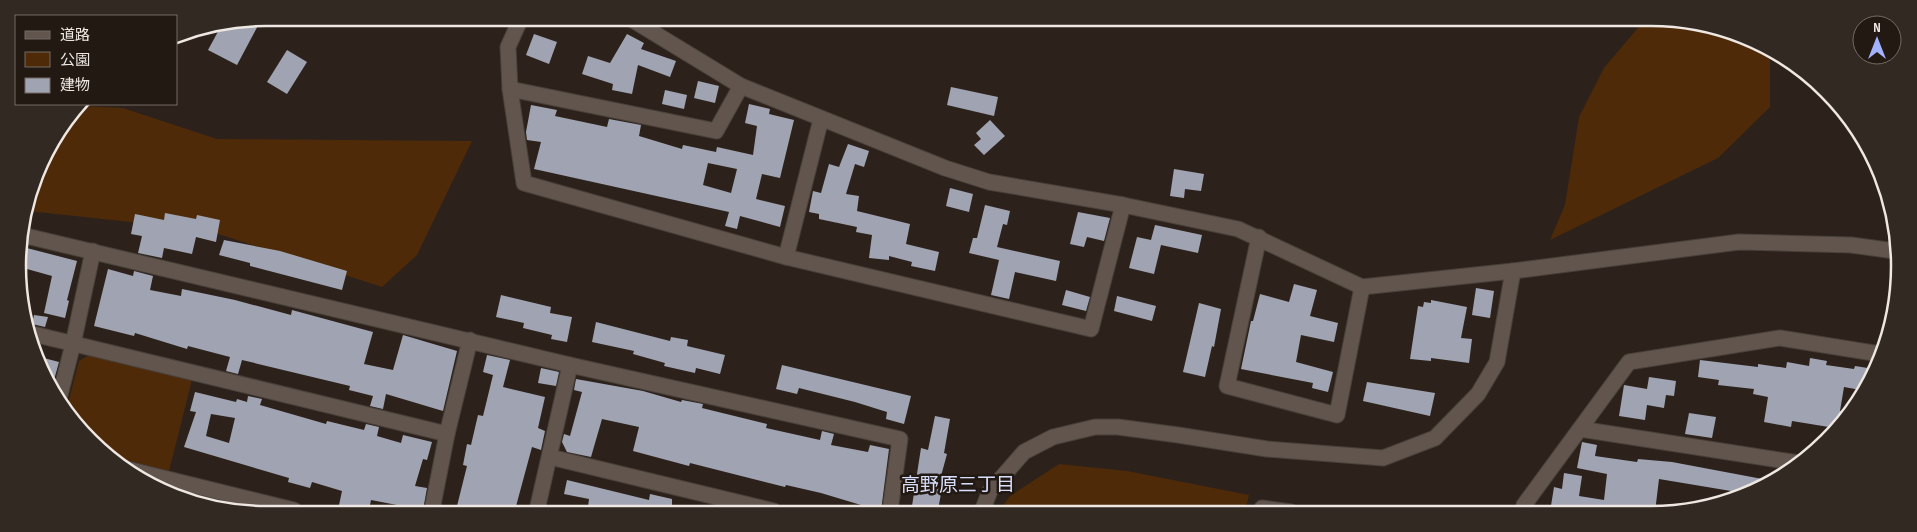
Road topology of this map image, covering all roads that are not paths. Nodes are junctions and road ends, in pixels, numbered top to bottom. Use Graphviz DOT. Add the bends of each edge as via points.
graph roads {
  1 [pos="517,26"];
  2 [pos="642,26"];
  3 [pos="741,86"];
  4 [pos="510,89"];
  5 [pos="821,119"];
  6 [pos="1123,205"];
  7 [pos="28,235"];
  8 [pos="1259,238"];
  9 [pos="1890,250"];
  10 [pos="93,251"];
  11 [pos="786,257"];
  12 [pos="1513,271"];
  13 [pos="1362,287"];
  14 [pos="36,335"];
  15 [pos="470,340"];
  16 [pos="74,344"];
  17 [pos="1875,353"];
  18 [pos="570,365"];
  19 [pos="61,391"];
  20 [pos="1580,429"];
  21 [pos="447,434"];
  22 [pos="550,457"];
  23 [pos="1789,461"];
  24 [pos="143,472"];
  25 [pos="278,506"];
  26 [pos="433,506"];
  27 [pos="538,506"];
  28 [pos="753,506"];
  29 [pos="891,506"];
  30 [pos="984,506"];
  31 [pos="1524,506"];
  1 -- 4 [label="street" via="508,46"];
  2 -- 3 [label="street"];
  3 -- 4 [label="street" via="716,131"];
  3 -- 5 [label="street"];
  4 -- 11 [label="street" via="524,183"];
  5 -- 6 [label="street" via="988,182"];
  5 -- 11 [label="street"];
  6 -- 8 [label="street" via="1238,229"];
  6 -- 11 [label="street" via="1091,328"];
  7 -- 10 [label="street"];
  8 -- 13 [label="street"];
  8 -- 13 [label="street" via="1227,386 1337,415"];
  9 -- 12 [label="street" via="1851,245 1739,242"];
  10 -- 15 [label="street"];
  10 -- 16 [label="street"];
  12 -- 13 [label="street"];
  12 -- 30 [label="street" via="1497,362 1478,394 1435,438 1383,458 1268,449 1118,427 1095,427 1053,437 1024,452 990,491"];
  14 -- 16 [label="street"];
  15 -- 18 [label="street"];
  15 -- 21 [label="street"];
  16 -- 19 [label="street"];
  16 -- 21 [label="street"];
  17 -- 20 [label="street" via="1780,338 1629,362"];
  18 -- 22 [label="street"];
  18 -- 29 [label="street" via="900,439"];
  20 -- 23 [label="street"];
  20 -- 31 [label="street"];
  21 -- 26 [label="street"];
  22 -- 27 [label="street"];
  22 -- 28 [label="street"];
  24 -- 25 [label="street"];
}
